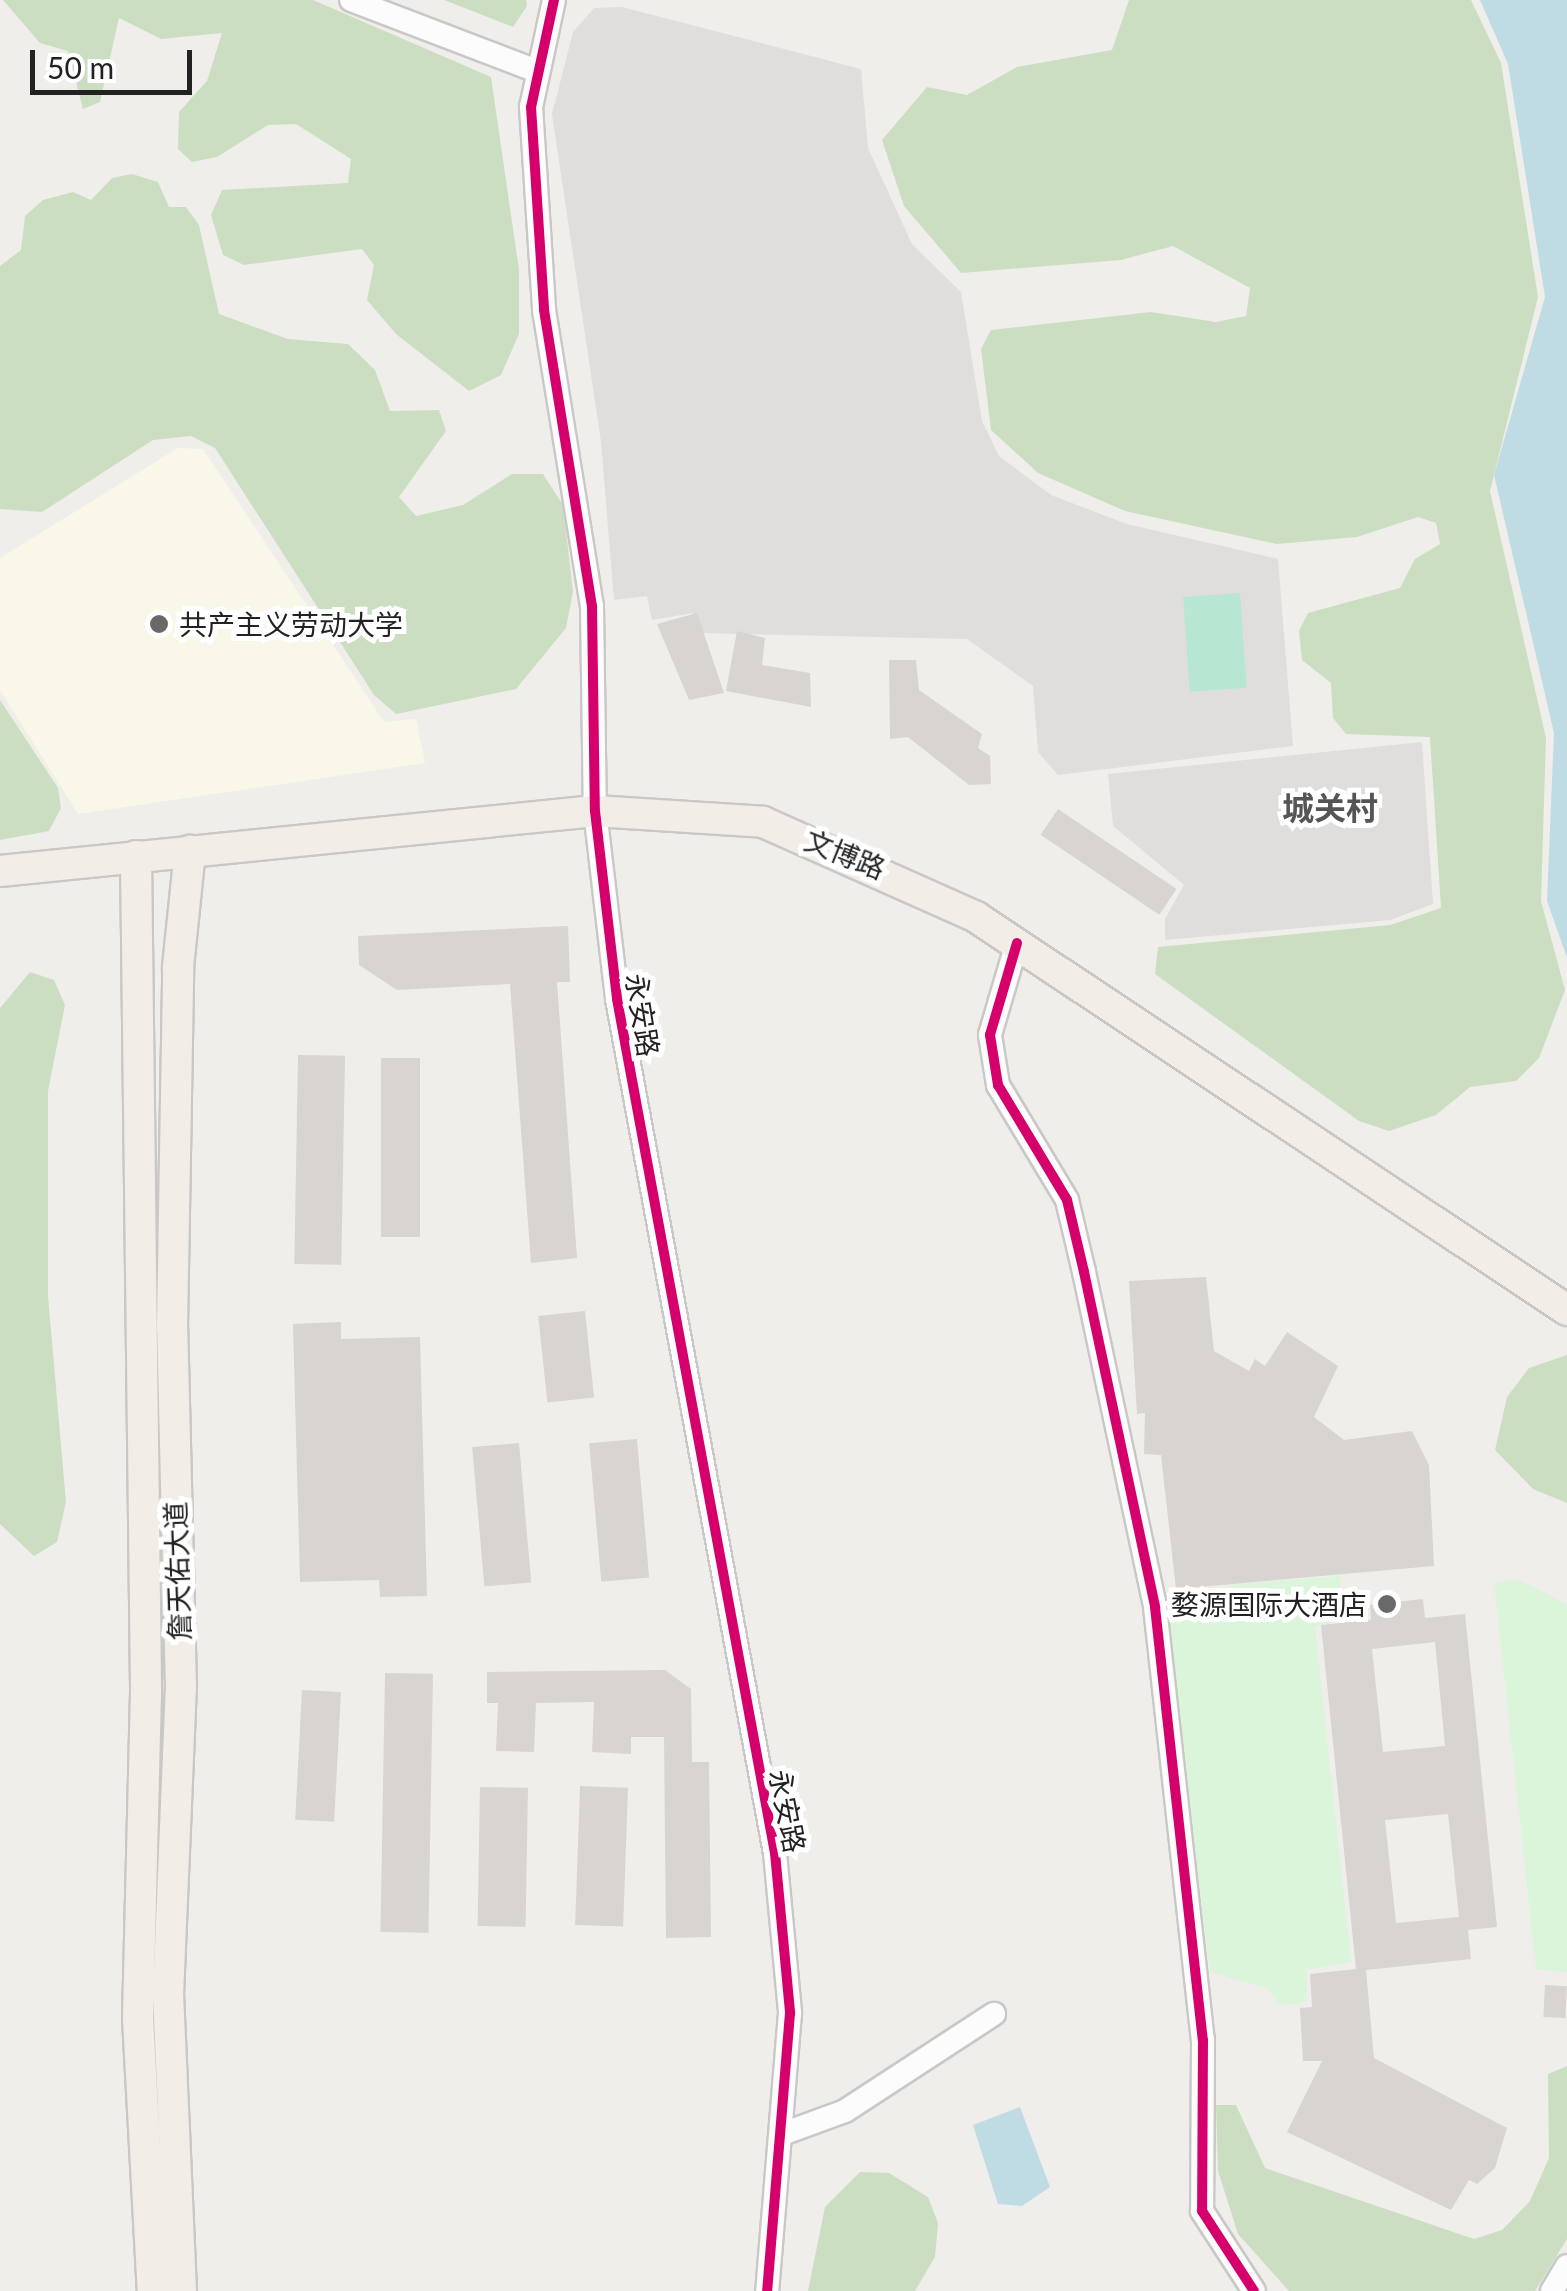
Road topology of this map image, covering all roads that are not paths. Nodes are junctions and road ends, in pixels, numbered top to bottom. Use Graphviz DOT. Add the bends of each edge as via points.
graph roads {
  1 [pos="351,0"];
  2 [pos="554,0"];
  3 [pos="532,68"];
  4 [pos="595,811"];
  5 [pos="190,851"];
  6 [pos="136,856"];
  7 [pos="0,871"];
  8 [pos="1016,943"];
  9 [pos="1567,1310"];
  10 [pos="994,2014"];
  11 [pos="785,2133"];
  12 [pos="1567,2266"];
  13 [pos="152,2291"];
  14 [pos="181,2291"];
  15 [pos="767,2291"];
  16 [pos="1254,2291"];
  17 [pos="1552,2291"];
  1 -- 3 [label="street"];
  2 -- 3 [label="street"];
  3 -- 4 [label="street, 永安路" via="544,310 592,606"];
  4 -- 5 [label="main road, 文博路"];
  4 -- 8 [label="main road, 文博路" via="763,822 900,876"];
  4 -- 11 [label="street, 永安路" via="620,1019 774,1854 790,2013"];
  5 -- 6 [label="main road, 文博路"];
  5 -- 14 [label="main road, 詹天佑大道" via="178,966 172,1327 181,1688 168,1995"];
  6 -- 7 [label="main road, 文博路"];
  6 -- 13 [label="main road, 詹天佑大道" via="146,1692 138,2018"];
  8 -- 9 [label="main road, 文博路"];
  8 -- 16 [label="street" via="990,1036 998,1084 1067,1200 1084,1272 1157,1624 1202,2040 1202,2210"];
  10 -- 11 [label="street" via="845,2111"];
  11 -- 15 [label="street, 永安路"];
  12 -- 17 [label="street"];
}
